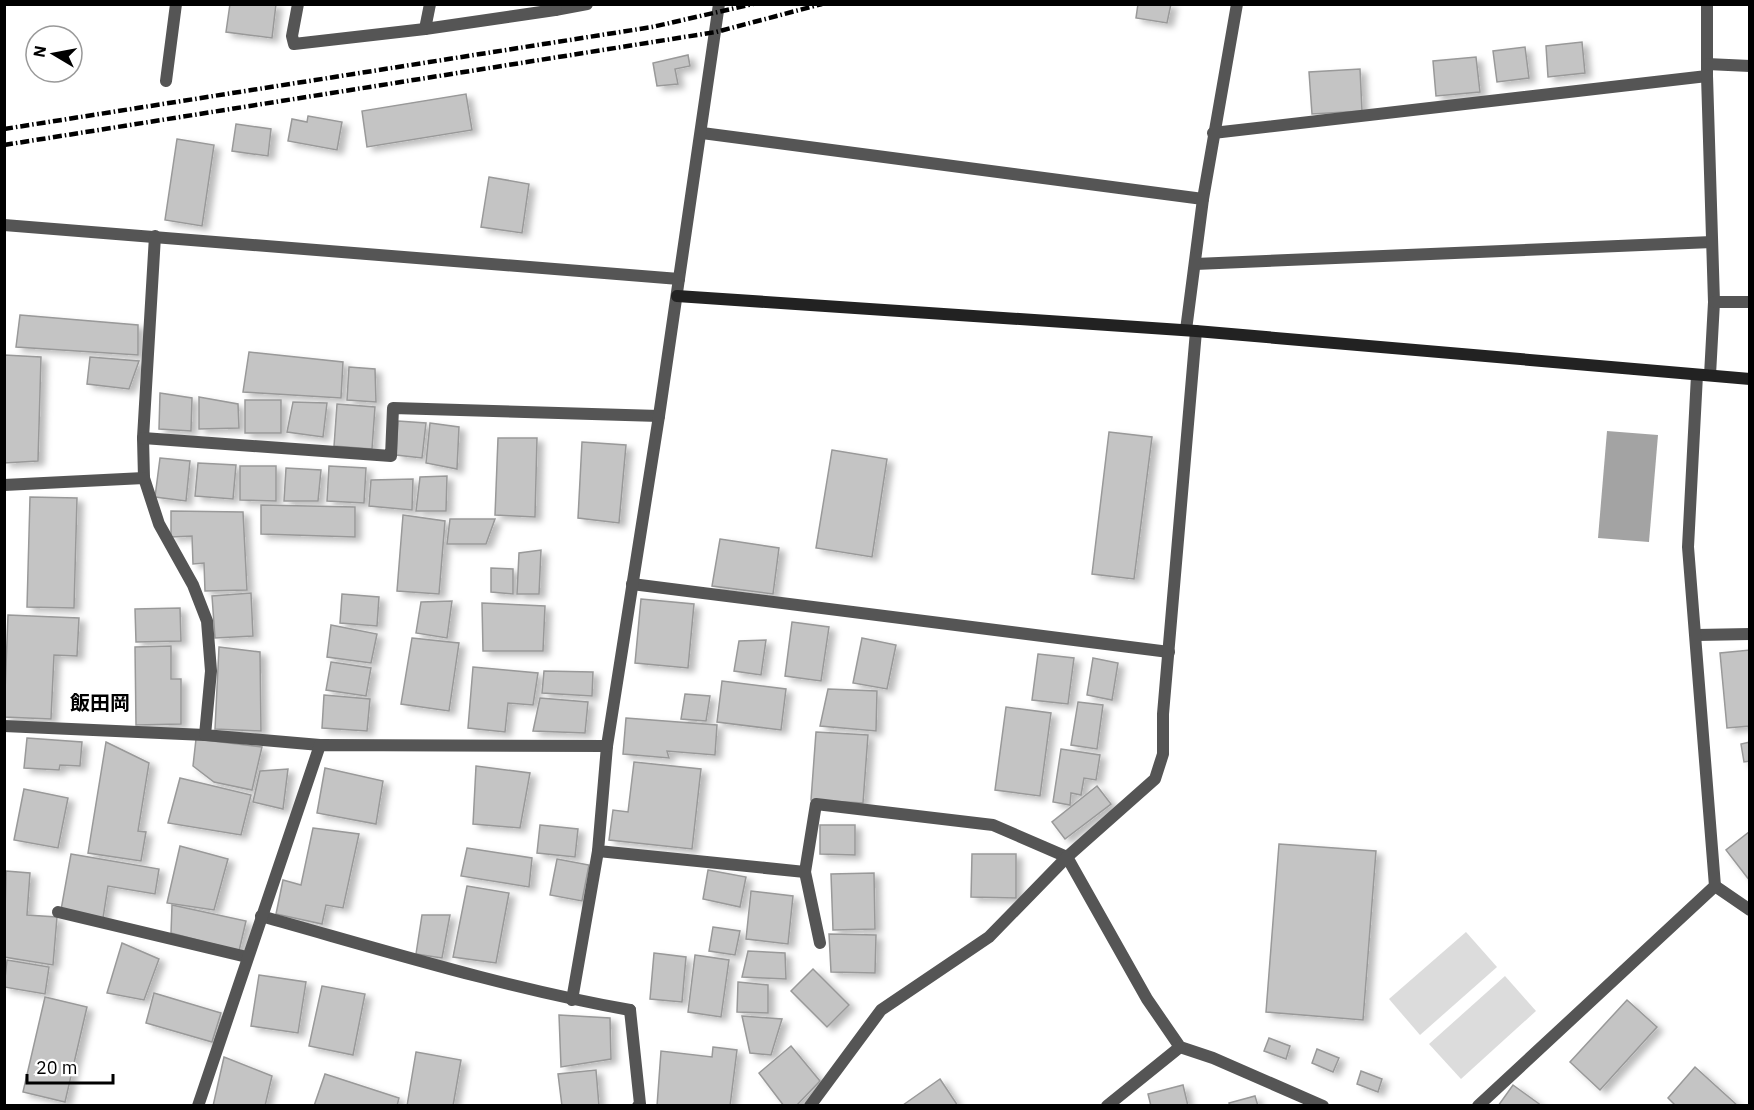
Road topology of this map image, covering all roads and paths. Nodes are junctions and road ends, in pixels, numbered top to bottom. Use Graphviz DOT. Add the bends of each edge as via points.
graph roads {
  1 [pos="176,4"];
  2 [pos="298,4"];
  3 [pos="430,4"];
  4 [pos="587,4"];
  5 [pos="719,4"];
  6 [pos="1237,4"];
  7 [pos="1707,4"];
  8 [pos="555,7"];
  9 [pos="425,29"];
  10 [pos="1749,66"];
  11 [pos="1707,70"];
  12 [pos="166,81"];
  13 [pos="702,133"];
  14 [pos="1213,133"];
  15 [pos="1203,199"];
  16 [pos="4,225"];
  17 [pos="155,236"];
  18 [pos="1712,242"];
  19 [pos="1195,264"];
  20 [pos="679,279"];
  21 [pos="677,296"];
  22 [pos="1714,302"];
  23 [pos="1749,302"];
  24 [pos="1191,331"];
  25 [pos="1696,375"];
  26 [pos="1710,375"];
  27 [pos="1749,378"];
  28 [pos="659,416"];
  29 [pos="143,438"];
  30 [pos="144,478"];
  31 [pos="4,485"];
  32 [pos="632,584"];
  33 [pos="1749,634"];
  34 [pos="1697,635"];
  35 [pos="1169,652"];
  36 [pos="4,726"];
  37 [pos="205,735"];
  38 [pos="320,745"];
  39 [pos="608,746"];
  40 [pos="598,851"];
  41 [pos="1067,857"];
  42 [pos="805,872"];
  43 [pos="1714,886"];
  44 [pos="1749,910"];
  45 [pos="58,912"];
  46 [pos="261,916"];
  47 [pos="820,943"];
  48 [pos="248,957"];
  49 [pos="572,1000"];
  50 [pos="1180,1047"];
  51 [pos="639,1105"];
  52 [pos="198,1106"];
  53 [pos="810,1106"];
  54 [pos="1107,1106"];
  55 [pos="1323,1106"];
  56 [pos="1478,1106"];
  1 -- 12 [label="street"];
  2 -- 9 [label="street" via="294,44"];
  3 -- 9 [label="street"];
  4 -- 8 [label="street"];
  5 -- 13 [label="street"];
  6 -- 14 [label="street"];
  7 -- 11 [label="street"];
  8 -- 9 [label="street"];
  10 -- 11 [label="street"];
  11 -- 14 [label="street"];
  11 -- 18 [label="street"];
  13 -- 15 [label="street"];
  13 -- 20 [label="street"];
  14 -- 15 [label="street"];
  15 -- 19 [label="street"];
  16 -- 17 [label="street"];
  17 -- 20 [label="street"];
  17 -- 29 [label="street"];
  18 -- 19 [label="street"];
  18 -- 22 [label="street"];
  19 -- 24 [label="street"];
  20 -- 21 [label="street"];
  21 -- 24 [label="street"];
  21 -- 28 [label="street"];
  22 -- 23 [label="street"];
  22 -- 26 [label="street"];
  24 -- 25 [label="street"];
  24 -- 35 [label="street"];
  25 -- 26 [label="street"];
  25 -- 34 [label="street" via="1689,547"];
  26 -- 27 [label="street"];
  28 -- 29 [label="street" via="393,408 392,456"];
  28 -- 32 [label="street"];
  29 -- 30 [label="street"];
  30 -- 31 [label="street"];
  30 -- 37 [label="street" via="159,524 193,585 207,621 211,671"];
  32 -- 35 [label="street"];
  32 -- 39 [label="street"];
  33 -- 34 [label="street"];
  34 -- 43 [label="street"];
  35 -- 41 [label="street" via="1163,754 1155,779"];
  36 -- 37 [label="street"];
  37 -- 38 [label="street"];
  38 -- 39 [label="street"];
  38 -- 46 [label="street"];
  39 -- 40 [label="street"];
  40 -- 42 [label="street"];
  40 -- 49 [label="street"];
  41 -- 42 [label="street" via="993,825 816,804"];
  41 -- 50 [label="street" via="1147,999"];
  41 -- 53 [label="street" via="989,937 881,1010"];
  42 -- 47 [label="street"];
  43 -- 44 [label="street"];
  43 -- 56 [label="street"];
  45 -- 48 [label="street"];
  46 -- 48 [label="street"];
  46 -- 49 [label="street"];
  48 -- 52 [label="street"];
  49 -- 51 [label="street" via="630,1010"];
  50 -- 54 [label="street"];
  50 -- 55 [label="street"];
}
